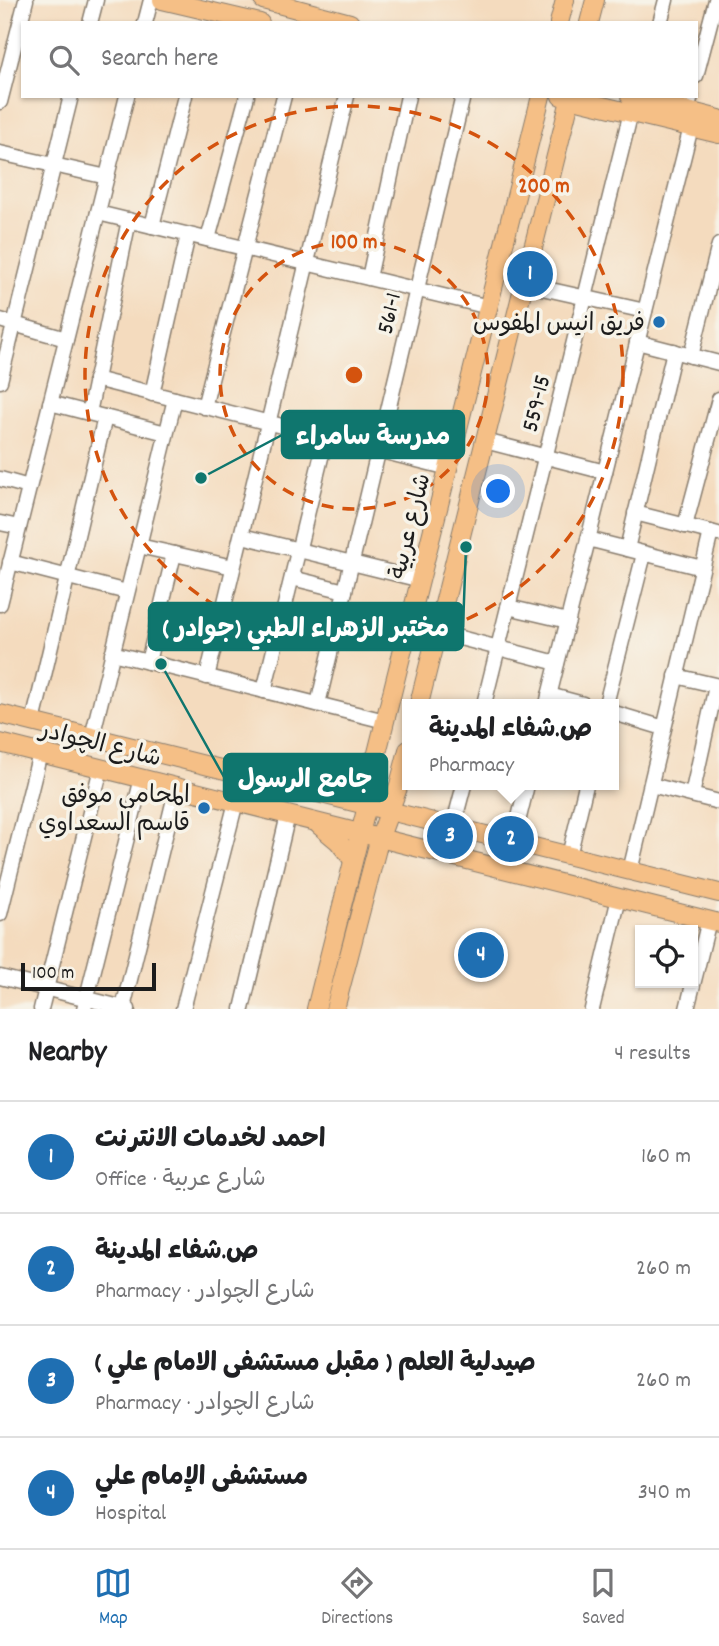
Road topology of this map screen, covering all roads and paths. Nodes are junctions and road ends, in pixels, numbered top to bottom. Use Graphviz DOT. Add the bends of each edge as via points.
graph roads {
  1 [pos="26,0"];
  2 [pos="96,0"];
  3 [pos="151,0"];
  4 [pos="162,0"];
  5 [pos="565,0"];
  6 [pos="595,0"];
  7 [pos="666,0"];
  8 [pos="716,0"];
  9 [pos="270,1"];
  10 [pos="206,16"];
  11 [pos="91,21"];
  12 [pos="146,21"];
  13 [pos="245,21"];
  14 [pos="343,21"];
  15 [pos="560,21"];
  16 [pos="590,21"];
  17 [pos="661,21"];
  18 [pos="698,68"];
  19 [pos="71,98"];
  20 [pos="127,98"];
  21 [pos="184,98"];
  22 [pos="246,98"];
  23 [pos="283,98"];
  24 [pos="346,98"];
  25 [pos="408,98"];
  26 [pos="463,98"];
  27 [pos="529,98"];
  28 [pos="541,98"];
  29 [pos="567,98"];
  30 [pos="571,98"];
  31 [pos="636,101"];
  32 [pos="0,102"];
  33 [pos="596,104"];
  34 [pos="690,112"];
  35 [pos="719,119"];
  36 [pos="535,122"];
  37 [pos="564,127"];
  38 [pos="719,134"];
  39 [pos="0,153"];
  40 [pos="54,165"];
  41 [pos="107,177"];
  42 [pos="98,212"];
  43 [pos="129,220"];
  44 [pos="152,226"];
  45 [pos="188,234"];
  46 [pos="208,239"];
  47 [pos="719,245"];
  48 [pos="245,248"];
  49 [pos="305,263"];
  50 [pos="369,278"];
  51 [pos="524,284"];
  52 [pos="417,290"];
  53 [pos="585,297"];
  54 [pos="489,307"];
  55 [pos="645,311"];
  56 [pos="7,322"];
  57 [pos="66,338"];
  58 [pos="638,342"];
  59 [pos="674,351"];
  60 [pos="691,356"];
  61 [pos="719,363"];
  62 [pos="96,379"];
  63 [pos="0,381"];
  64 [pos="152,394"];
  65 [pos="719,399"];
  66 [pos="175,400"];
  67 [pos="466,400"];
  68 [pos="50,403"];
  69 [pos="204,407"];
  70 [pos="493,407"];
  71 [pos="89,413"];
  72 [pos="105,418"];
  73 [pos="267,422"];
  74 [pos="166,433"];
  75 [pos="326,438"];
  76 [pos="485,441"];
  77 [pos="379,451"];
  78 [pos="545,456"];
  79 [pos="449,468"];
  80 [pos="605,472"];
  81 [pos="0,479"];
  82 [pos="29,487"];
  83 [pos="635,513"];
  84 [pos="0,523"];
  85 [pos="685,526"];
  86 [pos="19,527"];
  87 [pos="715,533"];
  88 [pos="242,536"];
  89 [pos="588,539"];
  90 [pos="139,546"];
  91 [pos="627,549"];
  92 [pos="299,550"];
  93 [pos="174,554"];
  94 [pos="644,554"];
  95 [pos="10,562"];
  96 [pos="352,563"];
  97 [pos="233,567"];
  98 [pos="702,568"];
  99 [pos="66,578"];
  100 [pos="292,578"];
  101 [pos="421,580"];
  102 [pos="345,591"];
  103 [pos="127,592"];
  104 [pos="0,604"];
  105 [pos="508,607"];
  106 [pos="568,621"];
  107 [pos="437,632"];
  108 [pos="498,649"];
  109 [pos="112,653"];
  110 [pos="148,662"];
  111 [pos="557,663"];
  112 [pos="677,676"];
  113 [pos="207,677"];
  114 [pos="717,686"];
  115 [pos="264,691"];
  116 [pos="420,699"];
  117 [pos="485,699"];
  118 [pos="548,699"];
  119 [pos="607,699"];
  120 [pos="318,704"];
  121 [pos="0,714"];
  122 [pos="619,714"];
  123 [pos="385,721"];
  124 [pos="33,722"];
  125 [pos="664,728"];
  126 [pos="88,736"];
  127 [pos="0,743"];
  128 [pos="40,753"];
  129 [pos="376,757"];
  130 [pos="76,762"];
  131 [pos="102,768"];
  132 [pos="402,773"];
  133 [pos="142,779"];
  134 [pos="399,785"];
  135 [pos="651,785"];
  136 [pos="177,787"];
  137 [pos="463,790"];
  138 [pos="526,790"];
  139 [pos="585,790"];
  140 [pos="318,793"];
  141 [pos="692,795"];
  142 [pos="236,802"];
  143 [pos="719,802"];
  144 [pos="367,806"];
  145 [pos="389,810"];
  146 [pos="288,815"];
  147 [pos="425,820"];
  148 [pos="317,822"];
  149 [pos="453,827"];
  150 [pos="360,834"];
  151 [pos="380,837"];
  152 [pos="513,842"];
  153 [pos="410,846"];
  154 [pos="569,856"];
  155 [pos="353,860"];
  156 [pos="372,865"];
  157 [pos="630,871"];
  158 [pos="697,888"];
  159 [pos="719,893"];
  160 [pos="619,898"];
  161 [pos="0,914"];
  162 [pos="690,916"];
  163 [pos="714,922"];
  164 [pos="0,977"];
  165 [pos="47,989"];
  166 [pos="85,1004"];
  167 [pos="126,1008"];
  168 [pos="41,1009"];
  169 [pos="183,1009"];
  170 [pos="242,1009"];
  171 [pos="316,1009"];
  172 [pos="335,1009"];
  173 [pos="592,1009"];
  174 [pos="687,1009"];
  1 -- 32 [label="street"];
  2 -- 11 [label="street"];
  3 -- 12 [label="street"];
  4 -- 10 [label="main road"];
  5 -- 15 [label="main road"];
  6 -- 16 [label="main road"];
  7 -- 17 [label="street"];
  8 -- 18 [label="street"];
  9 -- 14 [label="main road"];
  10 -- 13 [label="main road"];
  19 -- 40 [label="street"];
  20 -- 41 [label="street"];
  21 -- 44 [label="street"];
  22 -- 46 [label="street"];
  23 -- 48 [label="street"];
  24 -- 49 [label="street"];
  25 -- 50 [label="street"];
  26 -- 52 [label="street, 561-1"];
  27 -- 36 [label="main road"];
  28 -- 36 [label="main road, شارع عربية"];
  29 -- 37 [label="main road"];
  30 -- 33 [label="main road"];
  31 -- 33 [label="main road"];
  31 -- 34 [label="main road"];
  31 -- 53 [label="street, 559-15"];
  33 -- 37 [label="main road" via="570,115"];
  34 -- 35 [label="main road"];
  34 -- 38 [label="main road"];
  34 -- 55 [label="street"];
  36 -- 54 [label="main road, شارع عربية"];
  37 -- 51 [label="main road"];
  39 -- 40 [label="street"];
  40 -- 41 [label="street"];
  40 -- 56 [label="street"];
  41 -- 42 [label="street"];
  42 -- 43 [label="street"];
  42 -- 57 [label="street"];
  43 -- 44 [label="street"];
  43 -- 62 [label="street"];
  44 -- 45 [label="street"];
  45 -- 46 [label="street"];
  45 -- 64 [label="street"];
  46 -- 48 [label="street"];
  47 -- 60 [label="street"];
  48 -- 49 [label="street"];
  48 -- 69 [label="street"];
  49 -- 50 [label="street"];
  49 -- 73 [label="street"];
  50 -- 52 [label="street"];
  51 -- 53 [label="street"];
  51 -- 70 [label="main road"];
  52 -- 54 [label="street"];
  52 -- 77 [label="street, 561-1"];
  53 -- 55 [label="street"];
  53 -- 78 [label="street, 559-15"];
  54 -- 67 [label="main road, شارع عربية"];
  55 -- 58 [label="street"];
  56 -- 57 [label="street"];
  56 -- 63 [label="street"];
  57 -- 68 [label="street"];
  58 -- 59 [label="street"];
  58 -- 80 [label="street"];
  59 -- 60 [label="street"];
  59 -- 83 [label="street"];
  60 -- 61 [label="street"];
  62 -- 64 [label="street"];
  62 -- 71 [label="street"];
  64 -- 66 [label="street"];
  65 -- 85 [label="street"];
  66 -- 69 [label="street"];
  66 -- 74 [label="street"];
  67 -- 70 [label="main road"];
  67 -- 79 [label="main road, شارع عربية"];
  68 -- 71 [label="street"];
  68 -- 82 [label="street"];
  69 -- 73 [label="street"];
  70 -- 76 [label="main road"];
  71 -- 72 [label="street"];
  72 -- 74 [label="street"];
  72 -- 99 [label="street"];
  73 -- 75 [label="street"];
  73 -- 88 [label="street"];
  74 -- 90 [label="street"];
  75 -- 77 [label="street"];
  75 -- 92 [label="street"];
  76 -- 78 [label="street"];
  76 -- 107 [label="main road"];
  77 -- 79 [label="street"];
  77 -- 96 [label="street, 561-1"];
  78 -- 80 [label="street"];
  78 -- 105 [label="street, 559-15"];
  79 -- 101 [label="main road, شارع عربية"];
  80 -- 89 [label="street"];
  81 -- 82 [label="street"];
  82 -- 86 [label="street"];
  83 -- 85 [label="street"];
  83 -- 91 [label="street"];
  84 -- 86 [label="street"];
  85 -- 87 [label="street"];
  86 -- 95 [label="street"];
  87 -- 98 [label="street"];
  88 -- 92 [label="street"];
  88 -- 97 [label="street"];
  89 -- 91 [label="street"];
  89 -- 106 [label="street"];
  90 -- 93 [label="street"];
  90 -- 103 [label="street"];
  91 -- 94 [label="street"];
  92 -- 96 [label="street"];
  92 -- 100 [label="street"];
  93 -- 97 [label="street"];
  93 -- 110 [label="street"];
  94 -- 98 [label="street"];
  94 -- 119 [label="street"];
  95 -- 99 [label="street"];
  95 -- 104 [label="street"];
  96 -- 101 [label="street"];
  96 -- 102 [label="street, 561-1"];
  97 -- 113 [label="street"];
  98 -- 112 [label="street"];
  99 -- 103 [label="street"];
  99 -- 124 [label="street"];
  100 -- 102 [label="street"];
  100 -- 115 [label="street"];
  101 -- 123 [label="main road, شارع عربية"];
  102 -- 120 [label="street, 561-1"];
  103 -- 109 [label="street"];
  105 -- 106 [label="street"];
  105 -- 108 [label="street, 559-15"];
  106 -- 111 [label="street"];
  107 -- 108 [label="street"];
  107 -- 116 [label="main road"];
  108 -- 111 [label="street"];
  108 -- 117 [label="street, 559-15"];
  109 -- 110 [label="street"];
  109 -- 126 [label="street"];
  110 -- 113 [label="street"];
  111 -- 118 [label="street"];
  112 -- 114 [label="street"];
  112 -- 125 [label="street"];
  113 -- 115 [label="street"];
  114 -- 141 [label="street"];
  115 -- 120 [label="street"];
  120 -- 123 [label="street"];
  121 -- 124 [label="main road, شارع الچوادر"];
  122 -- 125 [label="street"];
  123 -- 129 [label="main road, شارع عربية"];
  124 -- 126 [label="main road, شارع الچوادر"];
  125 -- 135 [label="street"];
  126 -- 130 [label="main road"];
  126 -- 140 [label="main road, شارع الچوادر"];
  127 -- 128 [label="main road, شارع الچوادر"];
  128 -- 130 [label="main road, شارع الچوادر"];
  128 -- 161 [label="street"];
  129 -- 140 [label="main road" via="342,785"];
  129 -- 144 [label="main road, شارع عربية"];
  130 -- 131 [label="main road, شارع الچوادر"];
  131 -- 133 [label="main road, شارع الچوادر"];
  131 -- 165 [label="street"];
  132 -- 134 [label="main road"];
  133 -- 136 [label="main road, شارع الچوادر"];
  133 -- 166 [label="street"];
  134 -- 145 [label="main road"];
  134 -- 147 [label="main road"];
  135 -- 141 [label="street"];
  135 -- 157 [label="street"];
  136 -- 142 [label="main road, شارع الچوادر"];
  136 -- 167 [label="street"];
  137 -- 149 [label="street"];
  138 -- 152 [label="street"];
  139 -- 154 [label="street"];
  140 -- 144 [label="main road, شارع الچوادر"];
  141 -- 143 [label="street"];
  142 -- 146 [label="main road, شارع الچوادر"];
  142 -- 169 [label="street"];
  144 -- 145 [label="main road, شارع الچوادر"];
  144 -- 150 [label="main road, شارع عربية"];
  145 -- 147 [label="main road, شارع الچوادر"];
  145 -- 151 [label="main road"];
  146 -- 148 [label="main road, شارع الچوادر"];
  146 -- 170 [label="street"];
  147 -- 149 [label="main road, شارع الچوادر"];
  148 -- 150 [label="main road, شارع الچوادر"];
  148 -- 155 [label="main road"];
  149 -- 152 [label="main road, شارع الچوادر"];
  150 -- 151 [label="main road, شارع الچوادر"];
  150 -- 155 [label="main road, شارع عربية"];
  151 -- 153 [label="main road, شارع الچوادر"];
  151 -- 156 [label="main road"];
  152 -- 154 [label="main road, شارع الچوادر"];
  153 -- 156 [label="main road"];
  153 -- 160 [label="main road, شارع الچوادر"];
  154 -- 157 [label="main road, شارع الچوادر"];
  155 -- 171 [label="main road, شارع عربية"];
  156 -- 172 [label="main road"];
  157 -- 158 [label="main road, شارع الچوادر"];
  158 -- 159 [label="main road, شارع الچوادر"];
  158 -- 162 [label="main road"];
  160 -- 162 [label="main road, شارع الچوادر"];
  160 -- 173 [label="street"];
  162 -- 163 [label="main road, شارع الچوادر"];
  163 -- 174 [label="street"];
  164 -- 165 [label="street"];
  165 -- 166 [label="street"];
  165 -- 168 [label="street"];
  166 -- 167 [label="street"];
}
